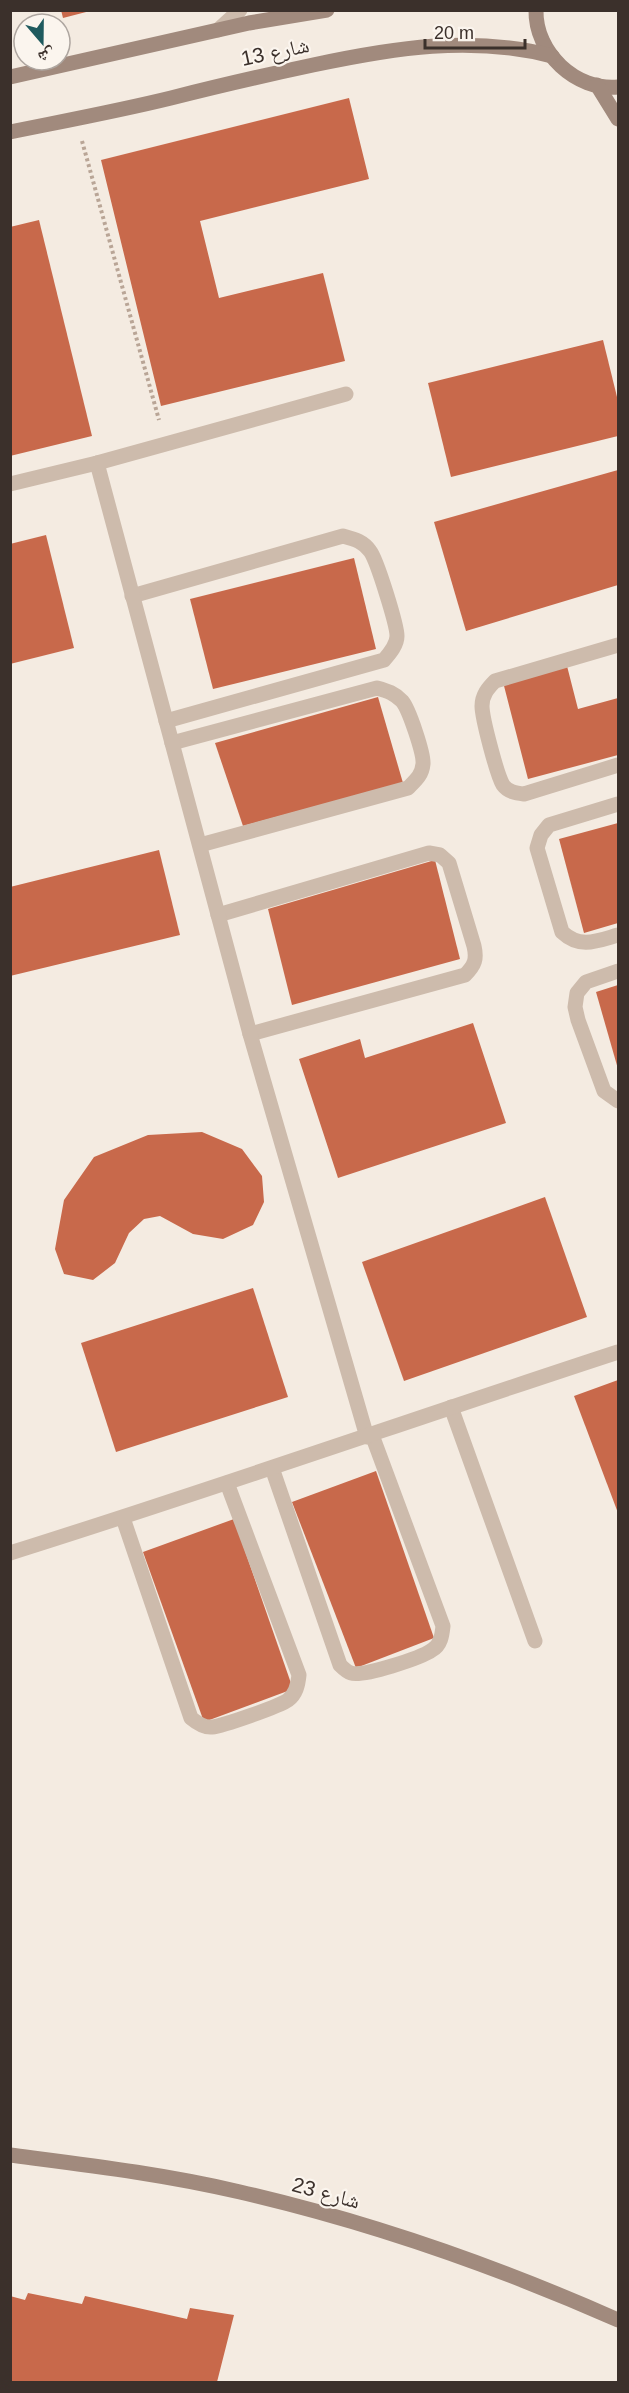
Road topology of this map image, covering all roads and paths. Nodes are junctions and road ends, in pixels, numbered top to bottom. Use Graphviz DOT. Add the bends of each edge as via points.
graph roads {
  1 [pos="240,10"];
  2 [pos="327,10"];
  3 [pos="536,10"];
  4 [pos="218,30"];
  5 [pos="552,56"];
  6 [pos="10,78"];
  7 [pos="597,85"];
  8 [pos="618,87"];
  9 [pos="76,118"];
  10 [pos="618,120"];
  11 [pos="10,132"];
  12 [pos="346,394"];
  13 [pos="166,444"];
  14 [pos="97,463"];
  15 [pos="10,484"];
  16 [pos="132,596"];
  17 [pos="618,645"];
  18 [pos="166,721"];
  19 [pos="172,743"];
  20 [pos="618,765"];
  21 [pos="618,804"];
  22 [pos="200,845"];
  23 [pos="218,915"];
  24 [pos="618,934"];
  25 [pos="618,971"];
  26 [pos="250,1034"];
  27 [pos="618,1101"];
  28 [pos="618,1352"];
  29 [pos="451,1407"];
  30 [pos="369,1436"];
  31 [pos="272,1468"];
  32 [pos="227,1483"];
  33 [pos="123,1518"];
  34 [pos="10,1553"];
  35 [pos="535,1641"];
  36 [pos="10,2156"];
  37 [pos="618,2320"];
  1 -- 4 [label="street"];
  2 -- 4 [label="street, شارع 13"];
  3 -- 5 [label="street" via="538,30"];
  4 -- 6 [label="street, شارع 13"];
  5 -- 7 [label="street" via="580,79"];
  5 -- 9 [label="street, شارع 13" via="497,45 404,48"];
  7 -- 8 [label="street"];
  7 -- 10 [label="street"];
  9 -- 11 [label="street, شارع 13"];
  9 -- 13 [label="path"];
  12 -- 13 [label="street"];
  13 -- 14 [label="street"];
  14 -- 15 [label="street"];
  14 -- 16 [label="street"];
  16 -- 18 [label="street"];
  16 -- 18 [label="street" via="343,536 359,540 371,552 394,622 397,636 384,660"];
  17 -- 20 [label="street" via="495,681 485,691 482,704 499,774 503,785 513,793 536,791"];
  18 -- 19 [label="street"];
  19 -- 22 [label="street"];
  19 -- 22 [label="street" via="377,688 393,692 404,703 424,762 419,777 408,788"];
  21 -- 24 [label="street" via="549,825 537,848 562,932 583,944"];
  22 -- 23 [label="street"];
  23 -- 26 [label="street"];
  23 -- 26 [label="street" via="429,853 441,855 449,863 474,946 473,967 465,975"];
  25 -- 27 [label="street" via="586,982 575,1007 604,1091"];
  26 -- 30 [label="street"];
  28 -- 29 [label="street"];
  29 -- 30 [label="street"];
  29 -- 35 [label="street"];
  30 -- 31 [label="street"];
  30 -- 31 [label="street" via="443,1626 434,1650 362,1675 350,1673 340,1665"];
  31 -- 32 [label="street"];
  32 -- 33 [label="street"];
  32 -- 33 [label="street" via="299,1675 297,1689 288,1700 224,1723 211,1727 191,1718"];
  33 -- 34 [label="street"];
  36 -- 37 [label="street, شارع 23" via="112,2168 239,2192 364,2224 488,2265"];
}
